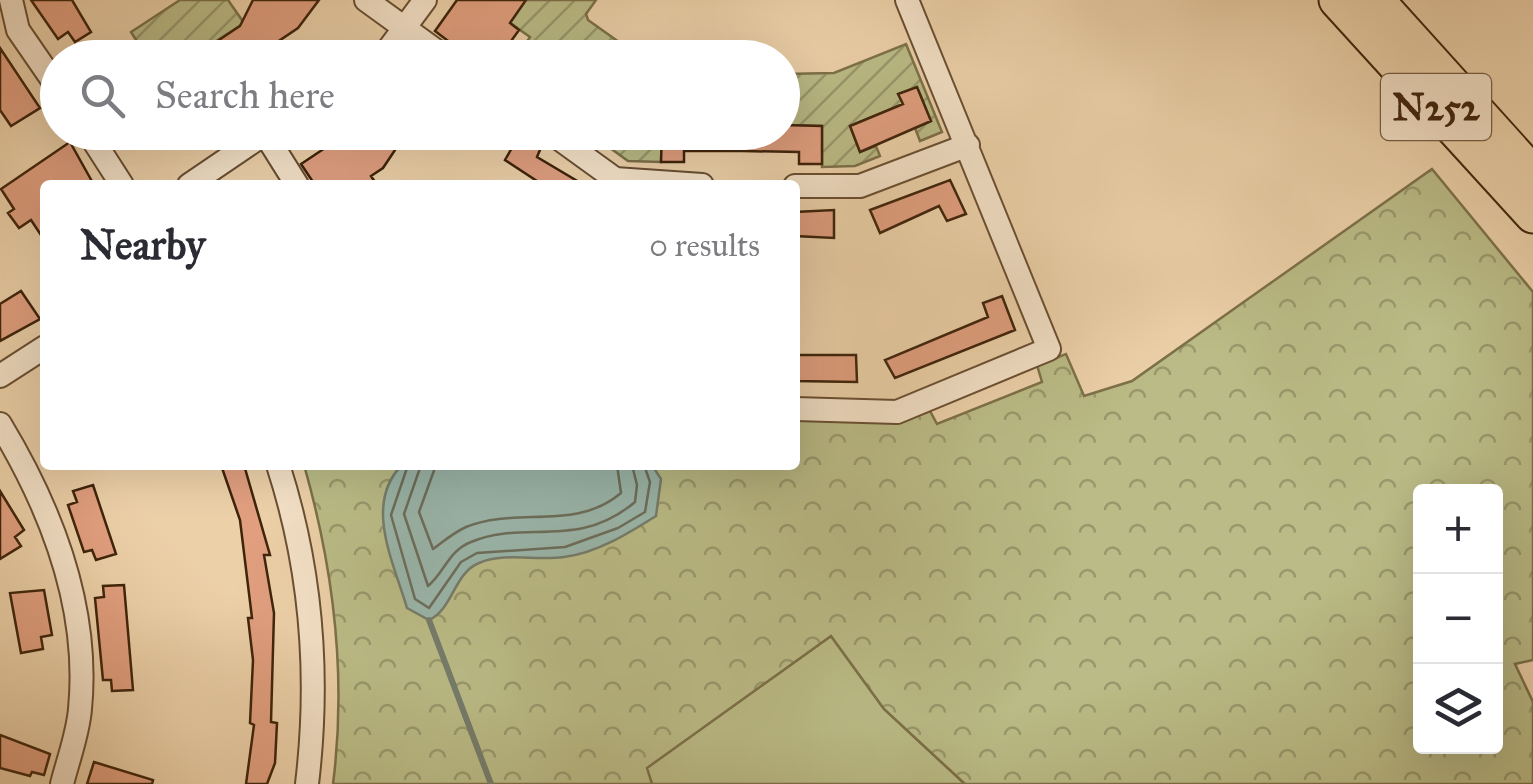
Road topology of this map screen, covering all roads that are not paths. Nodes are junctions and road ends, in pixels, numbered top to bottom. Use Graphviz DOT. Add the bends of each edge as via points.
graph roads {
  1 [pos="11,0"];
  2 [pos="366,0"];
  3 [pos="426,0"];
  4 [pos="907,0"];
  5 [pos="1337,0"];
  6 [pos="1376,0"];
  7 [pos="405,28"];
  8 [pos="396,40"];
  9 [pos="421,40"];
  10 [pos="40,62"];
  11 [pos="968,145"];
  12 [pos="100,150"];
  13 [pos="241,150"];
  14 [pos="276,150"];
  15 [pos="575,150"];
  16 [pos="1533,174"];
  17 [pos="119,180"];
  18 [pos="196,180"];
  19 [pos="294,180"];
  20 [pos="616,180"];
  21 [pos="800,186"];
  22 [pos="1533,215"];
  23 [pos="40,350"];
  24 [pos="0,376"];
  25 [pos="800,409"];
  26 [pos="0,424"];
  27 [pos="279,470"];
  28 [pos="62,784"];
  29 [pos="307,784"];
  1 -- 10 [label="street" via="18,30"];
  2 -- 7 [label="street"];
  3 -- 7 [label="street"];
  4 -- 11 [label="street"];
  5 -- 22 [label="main road, N252"];
  6 -- 16 [label="main road, N252"];
  7 -- 8 [label="street"];
  7 -- 9 [label="street"];
  11 -- 21 [label="street" via="860,186"];
  11 -- 25 [label="street" via="1049,350 897,412"];
  12 -- 17 [label="street"];
  13 -- 18 [label="street"];
  14 -- 19 [label="street"];
  15 -- 20 [label="street"];
  23 -- 24 [label="street"];
  26 -- 28 [label="street" via="48,513 73,597 80,711"];
  27 -- 29 [label="street" via="312,620 315,701"];
}
